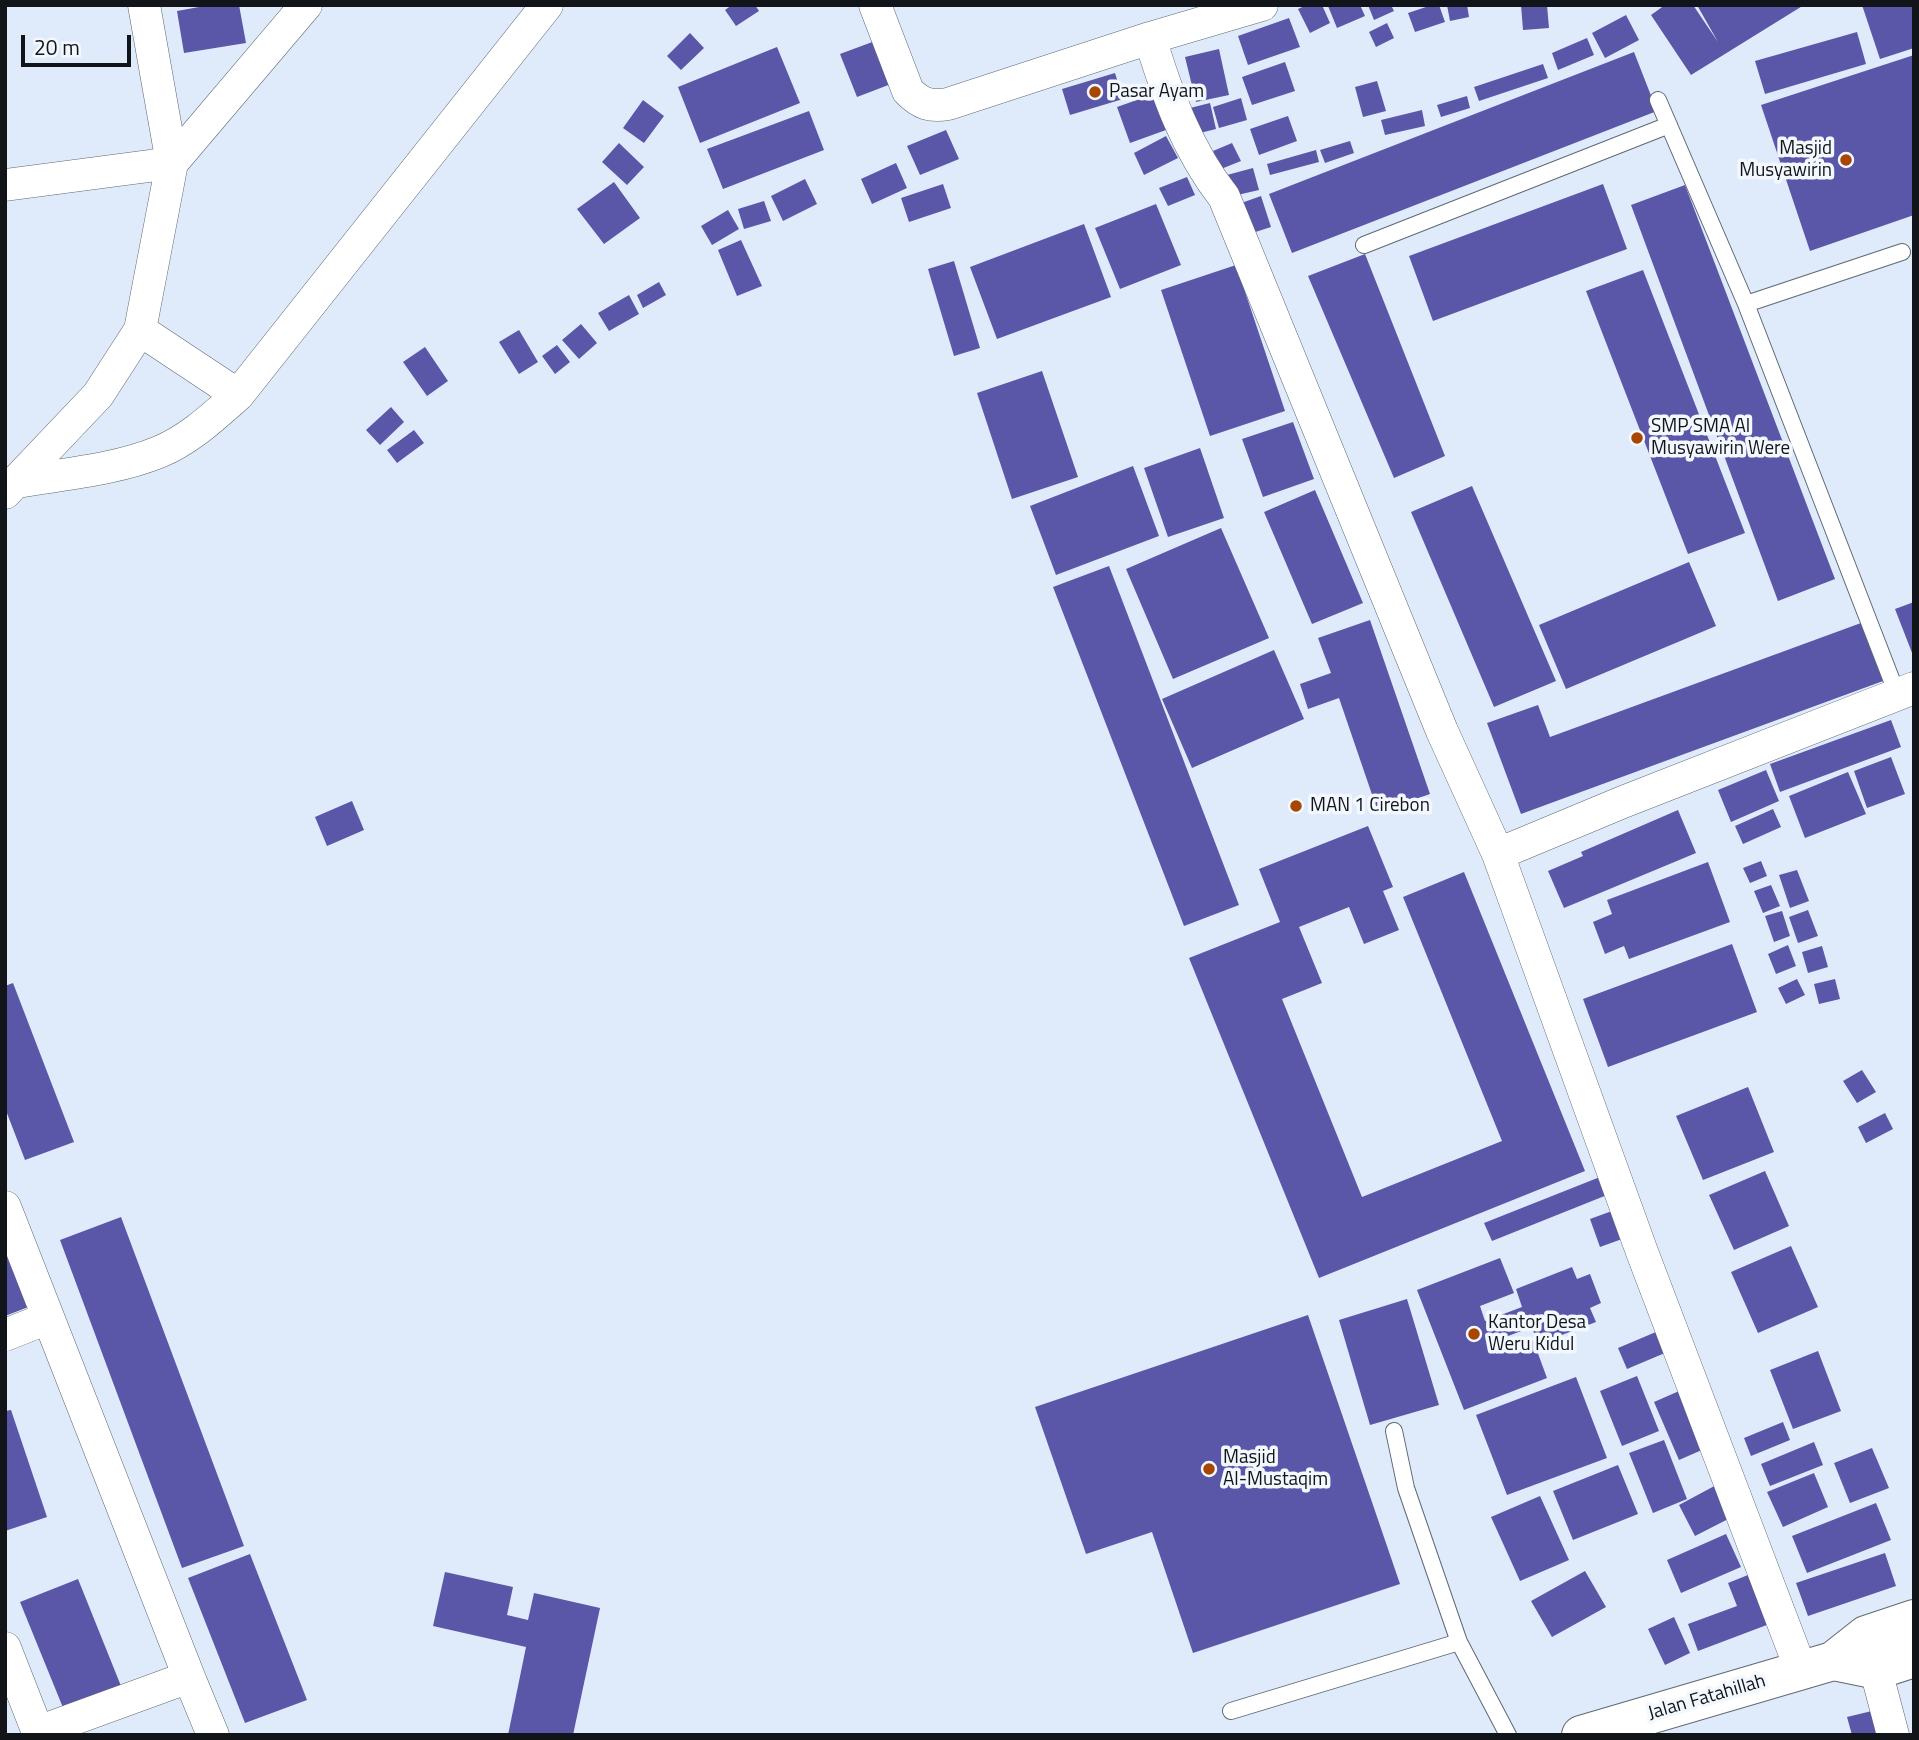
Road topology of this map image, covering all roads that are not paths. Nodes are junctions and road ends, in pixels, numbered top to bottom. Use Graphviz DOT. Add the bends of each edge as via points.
graph roads {
  1 [pos="144,5"];
  2 [pos="306,5"];
  3 [pos="547,5"];
  4 [pos="875,5"];
  5 [pos="1262,5"];
  6 [pos="1150,38"];
  7 [pos="1658,100"];
  8 [pos="1669,125"];
  9 [pos="172,163"];
  10 [pos="5,185"];
  11 [pos="1364,245"];
  12 [pos="1902,252"];
  13 [pos="1746,304"];
  14 [pos="140,330"];
  15 [pos="238,395"];
  16 [pos="11,488"];
  17 [pos="1906,691"];
  18 [pos="1498,854"];
  19 [pos="5,1207"];
  20 [pos="48,1318"];
  21 [pos="5,1335"];
  22 [pos="1394,1431"];
  23 [pos="1914,1619"];
  24 [pos="1459,1642"];
  25 [pos="5,1647"];
  26 [pos="1871,1653"];
  27 [pos="1914,1658"];
  28 [pos="1817,1666"];
  29 [pos="189,1677"];
  30 [pos="1231,1710"];
  31 [pos="38,1733"];
  32 [pos="213,1735"];
  33 [pos="1508,1735"];
  34 [pos="1581,1735"];
  35 [pos="1894,1735"];
  1 -- 9 [label="street"];
  2 -- 9 [label="street"];
  3 -- 15 [label="street"];
  4 -- 6 [label="street" via="908,91 919,102 933,106"];
  5 -- 6 [label="street"];
  6 -- 18 [label="street" via="1163,82 1206,175 1224,197 1442,731"];
  7 -- 8 [label="lane"];
  8 -- 11 [label="lane"];
  8 -- 13 [label="lane"];
  9 -- 10 [label="street"];
  9 -- 14 [label="street"];
  12 -- 13 [label="lane"];
  13 -- 17 [label="lane"];
  14 -- 15 [label="street"];
  14 -- 16 [label="street" via="98,395"];
  15 -- 16 [label="street" via="199,429 160,452"];
  17 -- 18 [label="street"];
  18 -- 28 [label="street" via="1642,1252"];
  19 -- 20 [label="street"];
  20 -- 21 [label="street"];
  20 -- 29 [label="street"];
  22 -- 24 [label="lane" via="1406,1488"];
  23 -- 26 [label="street, Jalan Fatahillah"];
  24 -- 30 [label="lane"];
  24 -- 33 [label="lane"];
  25 -- 31 [label="street"];
  26 -- 27 [label="street, Jalan Fatahillah"];
  26 -- 28 [label="street, Jalan Fatahillah"];
  26 -- 35 [label="street"];
  28 -- 34 [label="street, Jalan Fatahillah"];
  29 -- 31 [label="street"];
  29 -- 32 [label="street"];
}
